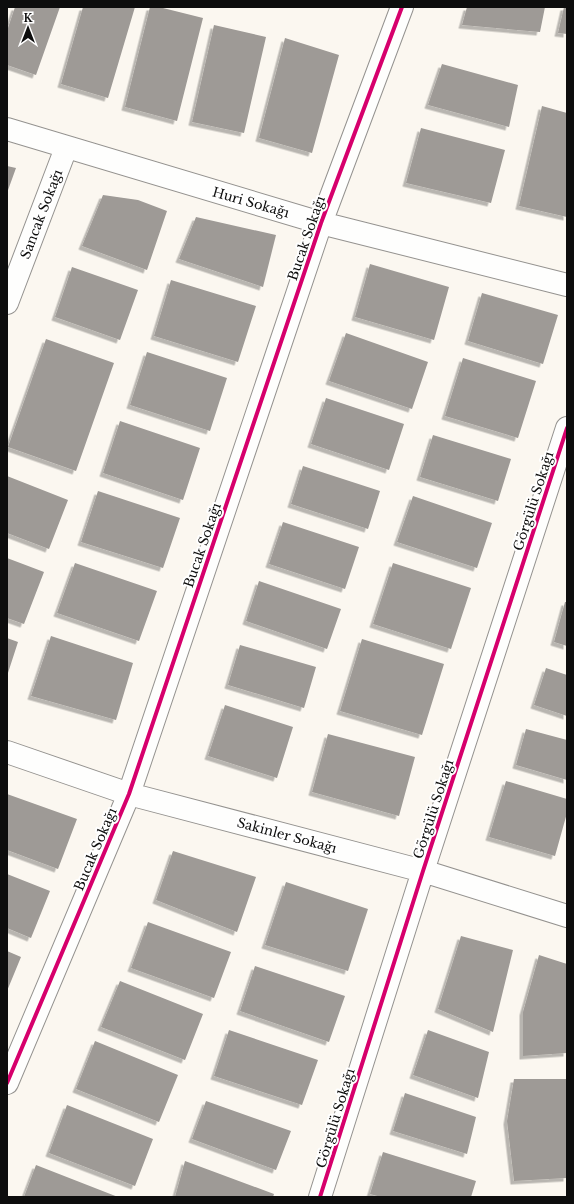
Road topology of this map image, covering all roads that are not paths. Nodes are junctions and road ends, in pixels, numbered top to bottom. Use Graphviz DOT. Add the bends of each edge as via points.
graph roads {
  1 [pos="402,7"];
  2 [pos="7,129"];
  3 [pos="66,148"];
  4 [pos="321,223"];
  5 [pos="567,286"];
  6 [pos="7,303"];
  7 [pos="567,428"];
  8 [pos="7,752"];
  9 [pos="129,794"];
  10 [pos="423,871"];
  11 [pos="567,916"];
  12 [pos="7,1083"];
  13 [pos="320,1197"];
  1 -- 4 [label="street, Bucak Sokağı"];
  2 -- 3 [label="street, Huri Sokağı"];
  3 -- 4 [label="street, Huri Sokağı"];
  3 -- 6 [label="street, Sancak Sokağı"];
  4 -- 5 [label="street, Huri Sokağı"];
  4 -- 9 [label="street, Bucak Sokağı"];
  7 -- 10 [label="street, Görgülü Sokağı"];
  8 -- 9 [label="street, Sakinler Sokağı"];
  9 -- 10 [label="street, Sakinler Sokağı"];
  9 -- 12 [label="street, Bucak Sokağı"];
  10 -- 11 [label="street, Sakinler Sokağı"];
  10 -- 13 [label="street, Görgülü Sokağı"];
}
